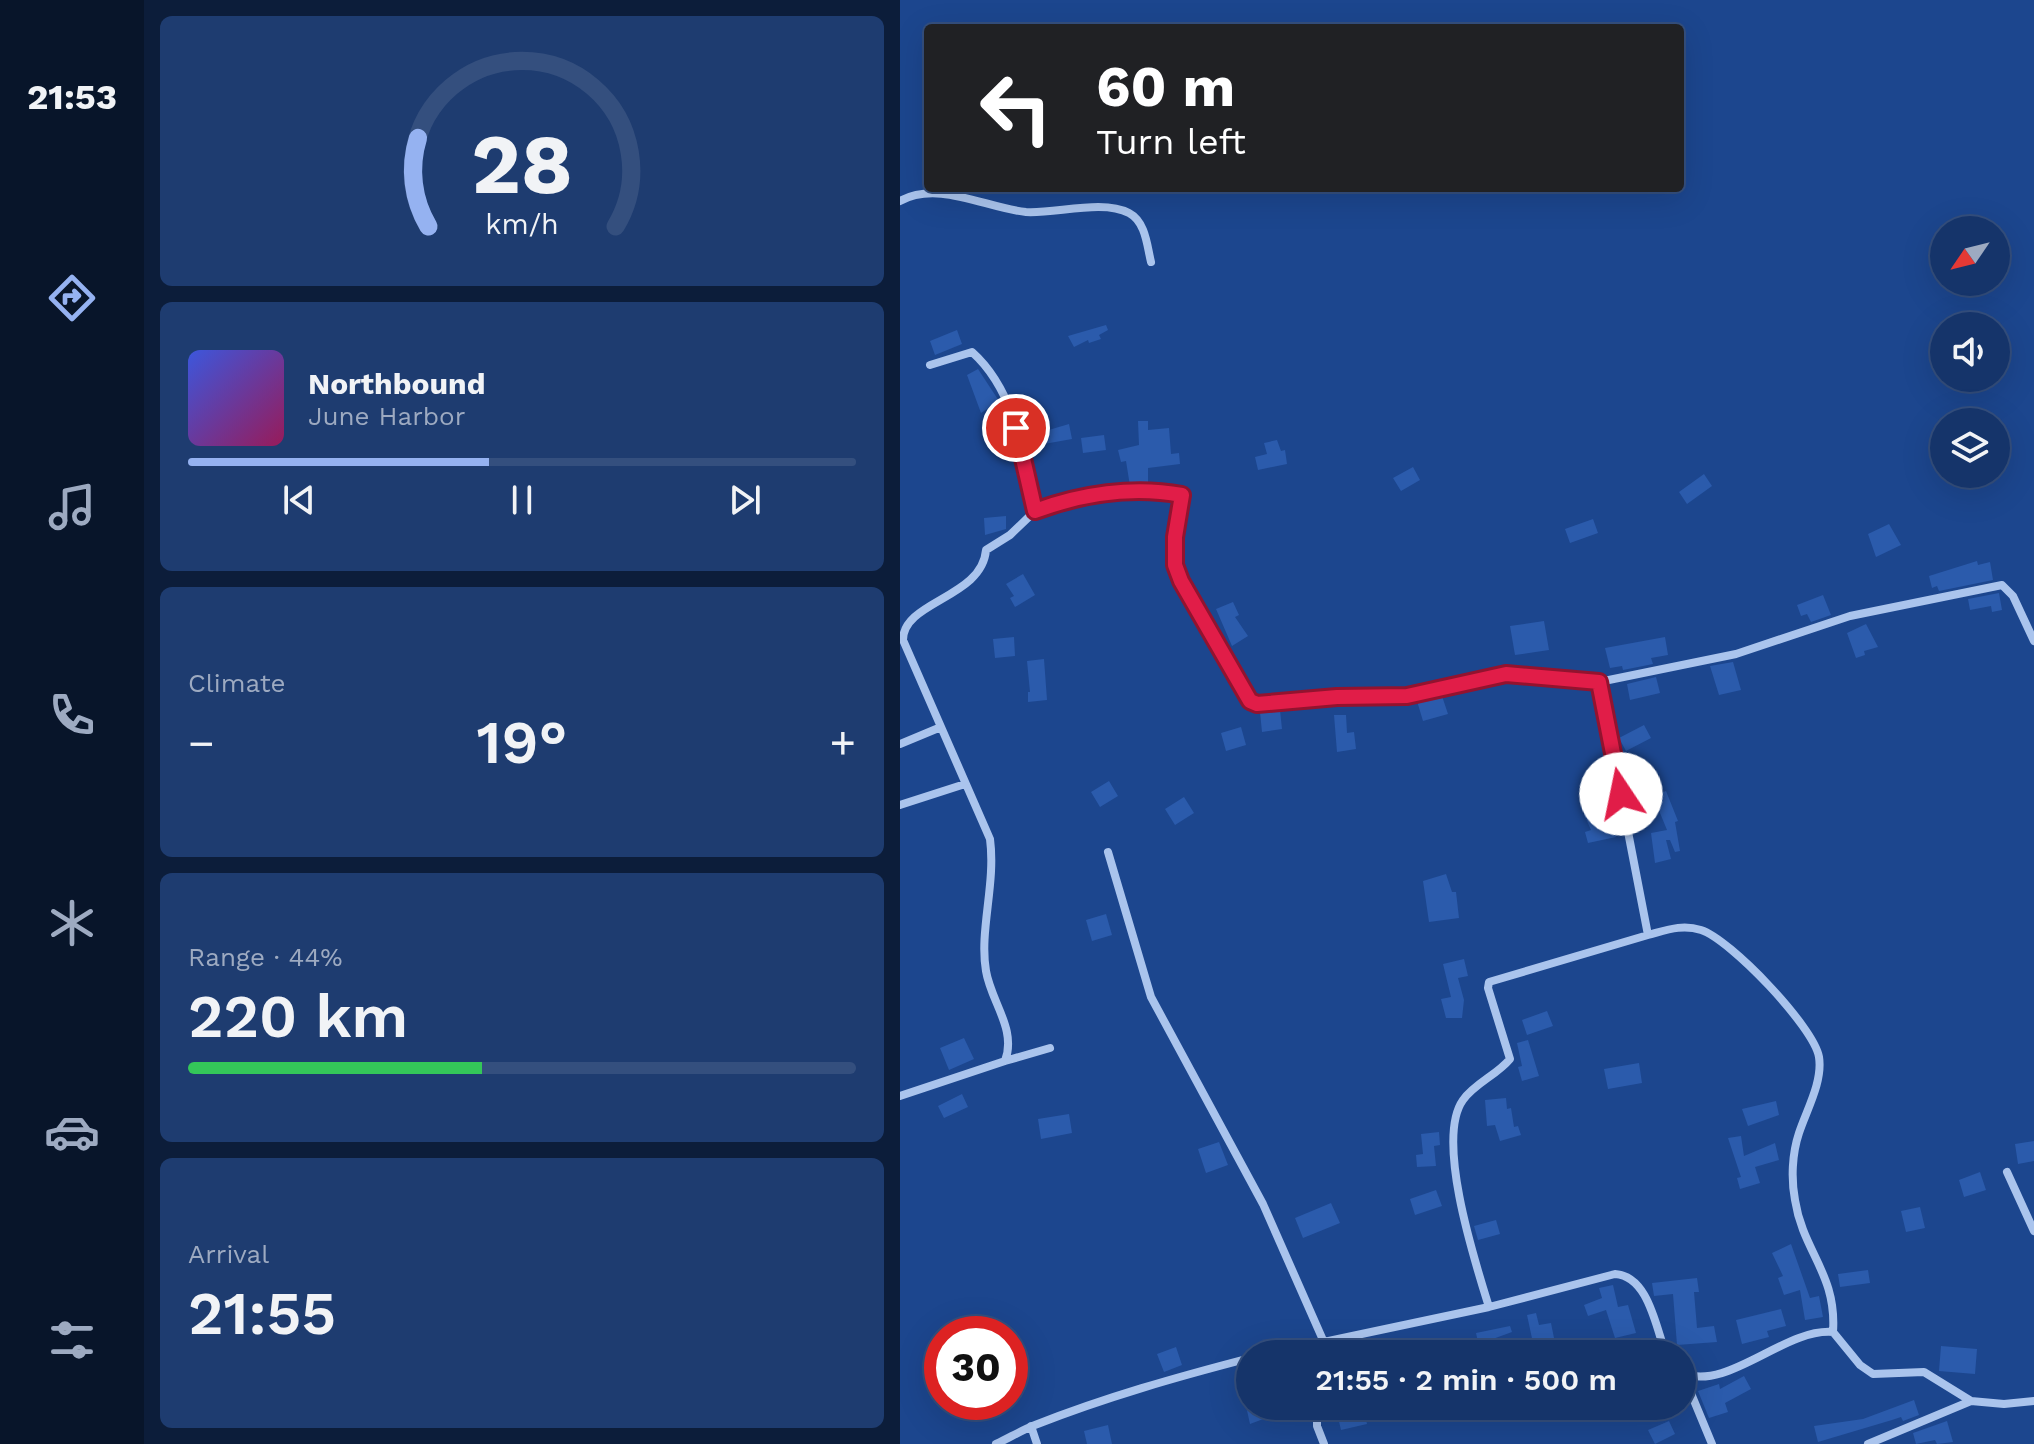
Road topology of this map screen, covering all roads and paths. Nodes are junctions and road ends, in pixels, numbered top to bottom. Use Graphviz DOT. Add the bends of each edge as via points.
graph roads {
  1 [pos="900,201"];
  2 [pos="1151,262"];
  3 [pos="930,365"];
  4 [pos="1035,511"];
  5 [pos="2034,641"];
  6 [pos="1599,682"];
  7 [pos="941,727"];
  8 [pos="900,744"];
  9 [pos="965,784"];
  10 [pos="900,805"];
  11 [pos="1108,852"];
  12 [pos="1648,935"];
  13 [pos="1050,1048"];
  14 [pos="1005,1061"];
  15 [pos="900,1096"];
  16 [pos="2007,1172"];
  17 [pos="2034,1231"];
  18 [pos="1489,1307"];
  19 [pos="1833,1332"];
  20 [pos="1318,1340"];
  21 [pos="1323,1340"];
  22 [pos="1661,1340"];
  23 [pos="1236,1362"];
  24 [pos="1696,1378"];
  25 [pos="1971,1401"];
  26 [pos="2034,1401"];
  27 [pos="1696,1405"];
  28 [pos="1317,1420"];
  29 [pos="1031,1426"];
  30 [pos="996,1444"];
  31 [pos="1037,1444"];
  32 [pos="1324,1444"];
  33 [pos="1712,1444"];
  34 [pos="1868,1444"];
  1 -- 2 [label="street" via="928,193 1027,212 1118,210 1140,225"];
  3 -- 4 [label="street" via="972,352 986,365 1016,428"];
  4 -- 6 [label="street" via="1113,492 1182,495 1175,565 1239,684 1257,704 1407,696 1506,674"];
  4 -- 7 [label="street" via="986,550 984,564 970,582 905,628 903,640"];
  5 -- 6 [label="street" via="2013,596 2002,585 1862,613 1736,654"];
  6 -- 12 [label="street"];
  7 -- 8 [label="street"];
  7 -- 9 [label="street"];
  9 -- 10 [label="street"];
  9 -- 14 [label="street" via="990,839 993,874 985,962 1008,1033"];
  11 -- 20 [label="street" via="1151,997 1263,1204"];
  12 -- 18 [label="street" via="1489,982 1510,1059 1463,1100 1452,1134 1471,1246"];
  12 -- 19 [label="street" via="1683,926 1722,939 1812,1040 1819,1059 1792,1177 1801,1226 1832,1296"];
  13 -- 14 [label="street"];
  14 -- 15 [label="street"];
  16 -- 17 [label="street"];
  18 -- 21 [label="street"];
  18 -- 22 [label="street" via="1622,1274 1646,1300"];
  19 -- 24 [label="street" via="1815,1332"];
  19 -- 25 [label="street" via="1873,1374 1924,1372"];
  23 -- 29 [label="street"];
  25 -- 26 [label="street"];
  25 -- 34 [label="street"];
  27 -- 33 [label="street"];
  28 -- 32 [label="street"];
  29 -- 30 [label="street"];
  29 -- 31 [label="street"];
}
